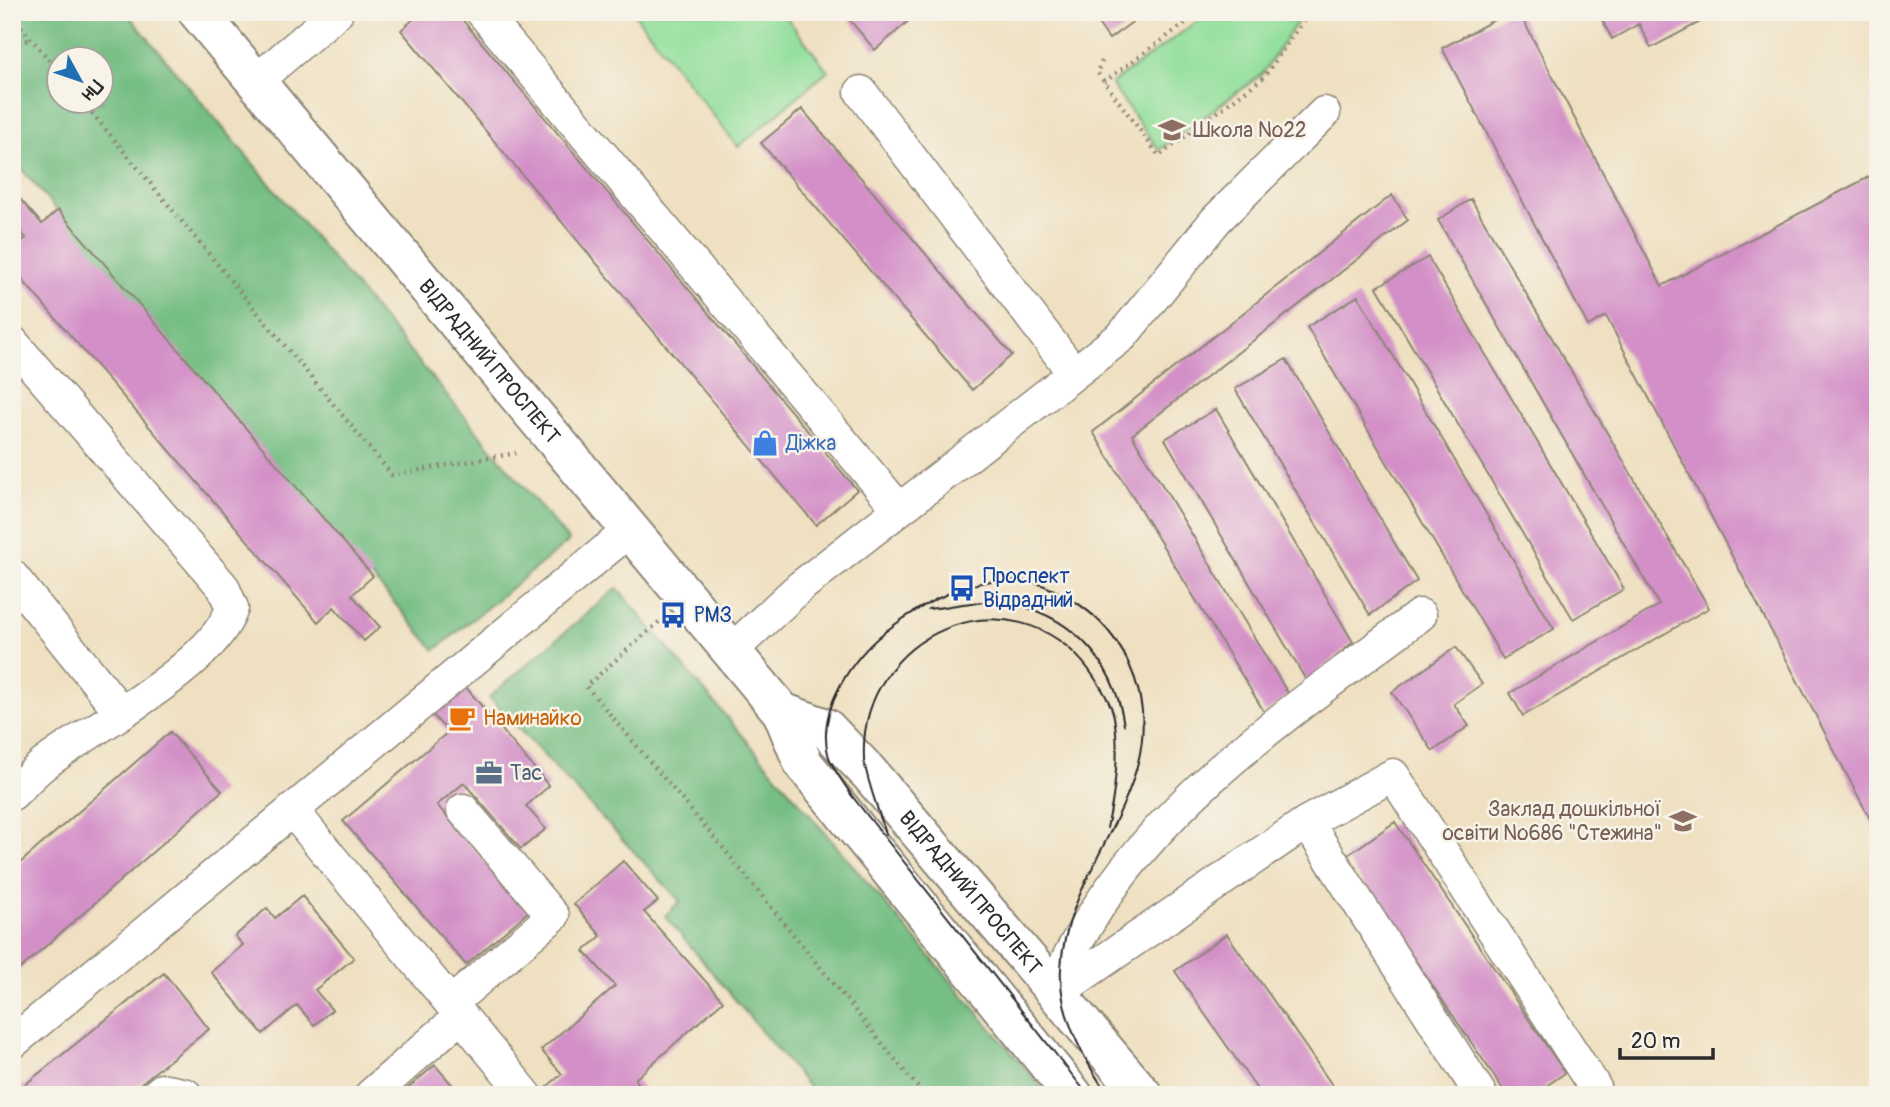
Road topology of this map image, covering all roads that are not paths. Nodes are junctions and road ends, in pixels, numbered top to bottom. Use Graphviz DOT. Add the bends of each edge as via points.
graph roads {
  1 [pos="198,12"];
  2 [pos="337,12"];
  3 [pos="482,12"];
  4 [pos="256,81"];
  5 [pos="861,92"];
  6 [pos="1324,113"];
  7 [pos="12,342"];
  8 [pos="1073,372"];
  9 [pos="899,509"];
  10 [pos="630,530"];
  11 [pos="12,576"];
  12 [pos="1420,615"];
  13 [pos="731,651"];
  14 [pos="120,711"];
  15 [pos="782,712"];
  16 [pos="12,793"];
  17 [pos="292,810"];
  18 [pos="463,810"];
  19 [pos="1307,822"];
  20 [pos="1058,992"];
  21 [pos="456,1010"];
  22 [pos="12,1044"];
  23 [pos="1594,1086"];
  24 [pos="156,1095"];
  25 [pos="186,1095"];
  26 [pos="371,1095"];
  27 [pos="526,1095"];
  28 [pos="1072,1095"];
  29 [pos="1143,1095"];
  30 [pos="1480,1095"];
  1 -- 4 [label="main road, ВІДРАДНИЙ ПРОСПЕКТ"];
  2 -- 4 [label="lane"];
  3 -- 9 [label="lane"];
  4 -- 10 [label="main road, ВІДРАДНИЙ ПРОСПЕКТ"];
  5 -- 8 [label="lane"];
  6 -- 8 [label="lane" via="1216,220 1122,336"];
  7 -- 14 [label="lane" via="223,587 232,608 228,620 187,666"];
  8 -- 9 [label="lane"];
  9 -- 13 [label="lane" via="800,587"];
  10 -- 13 [label="main road, ВІДРАДНИЙ ПРОСПЕКТ"];
  10 -- 17 [label="lane"];
  11 -- 14 [label="lane"];
  12 -- 20 [label="lane" via="1253,741 1151,835 1096,910 1060,971"];
  13 -- 15 [label="main road, ВІДРАДНИЙ ПРОСПЕКТ"];
  14 -- 16 [label="lane" via="45,763"];
  15 -- 20 [label="main road, ВІДРАДНИЙ ПРОСПЕКТ" via="826,728"];
  15 -- 28 [label="main road, ВІДРАДНИЙ ПРОСПЕКТ" via="803,763"];
  17 -- 21 [label="lane"];
  17 -- 22 [label="lane"];
  18 -- 21 [label="lane" via="553,916"];
  19 -- 20 [label="lane"];
  19 -- 23 [label="lane" via="1393,775"];
  19 -- 30 [label="lane"];
  20 -- 29 [label="main road, ВІДРАДНИЙ ПРОСПЕКТ"];
  21 -- 26 [label="lane"];
  21 -- 27 [label="lane"];
  24 -- 25 [label="lane" via="162,1090"];
}
